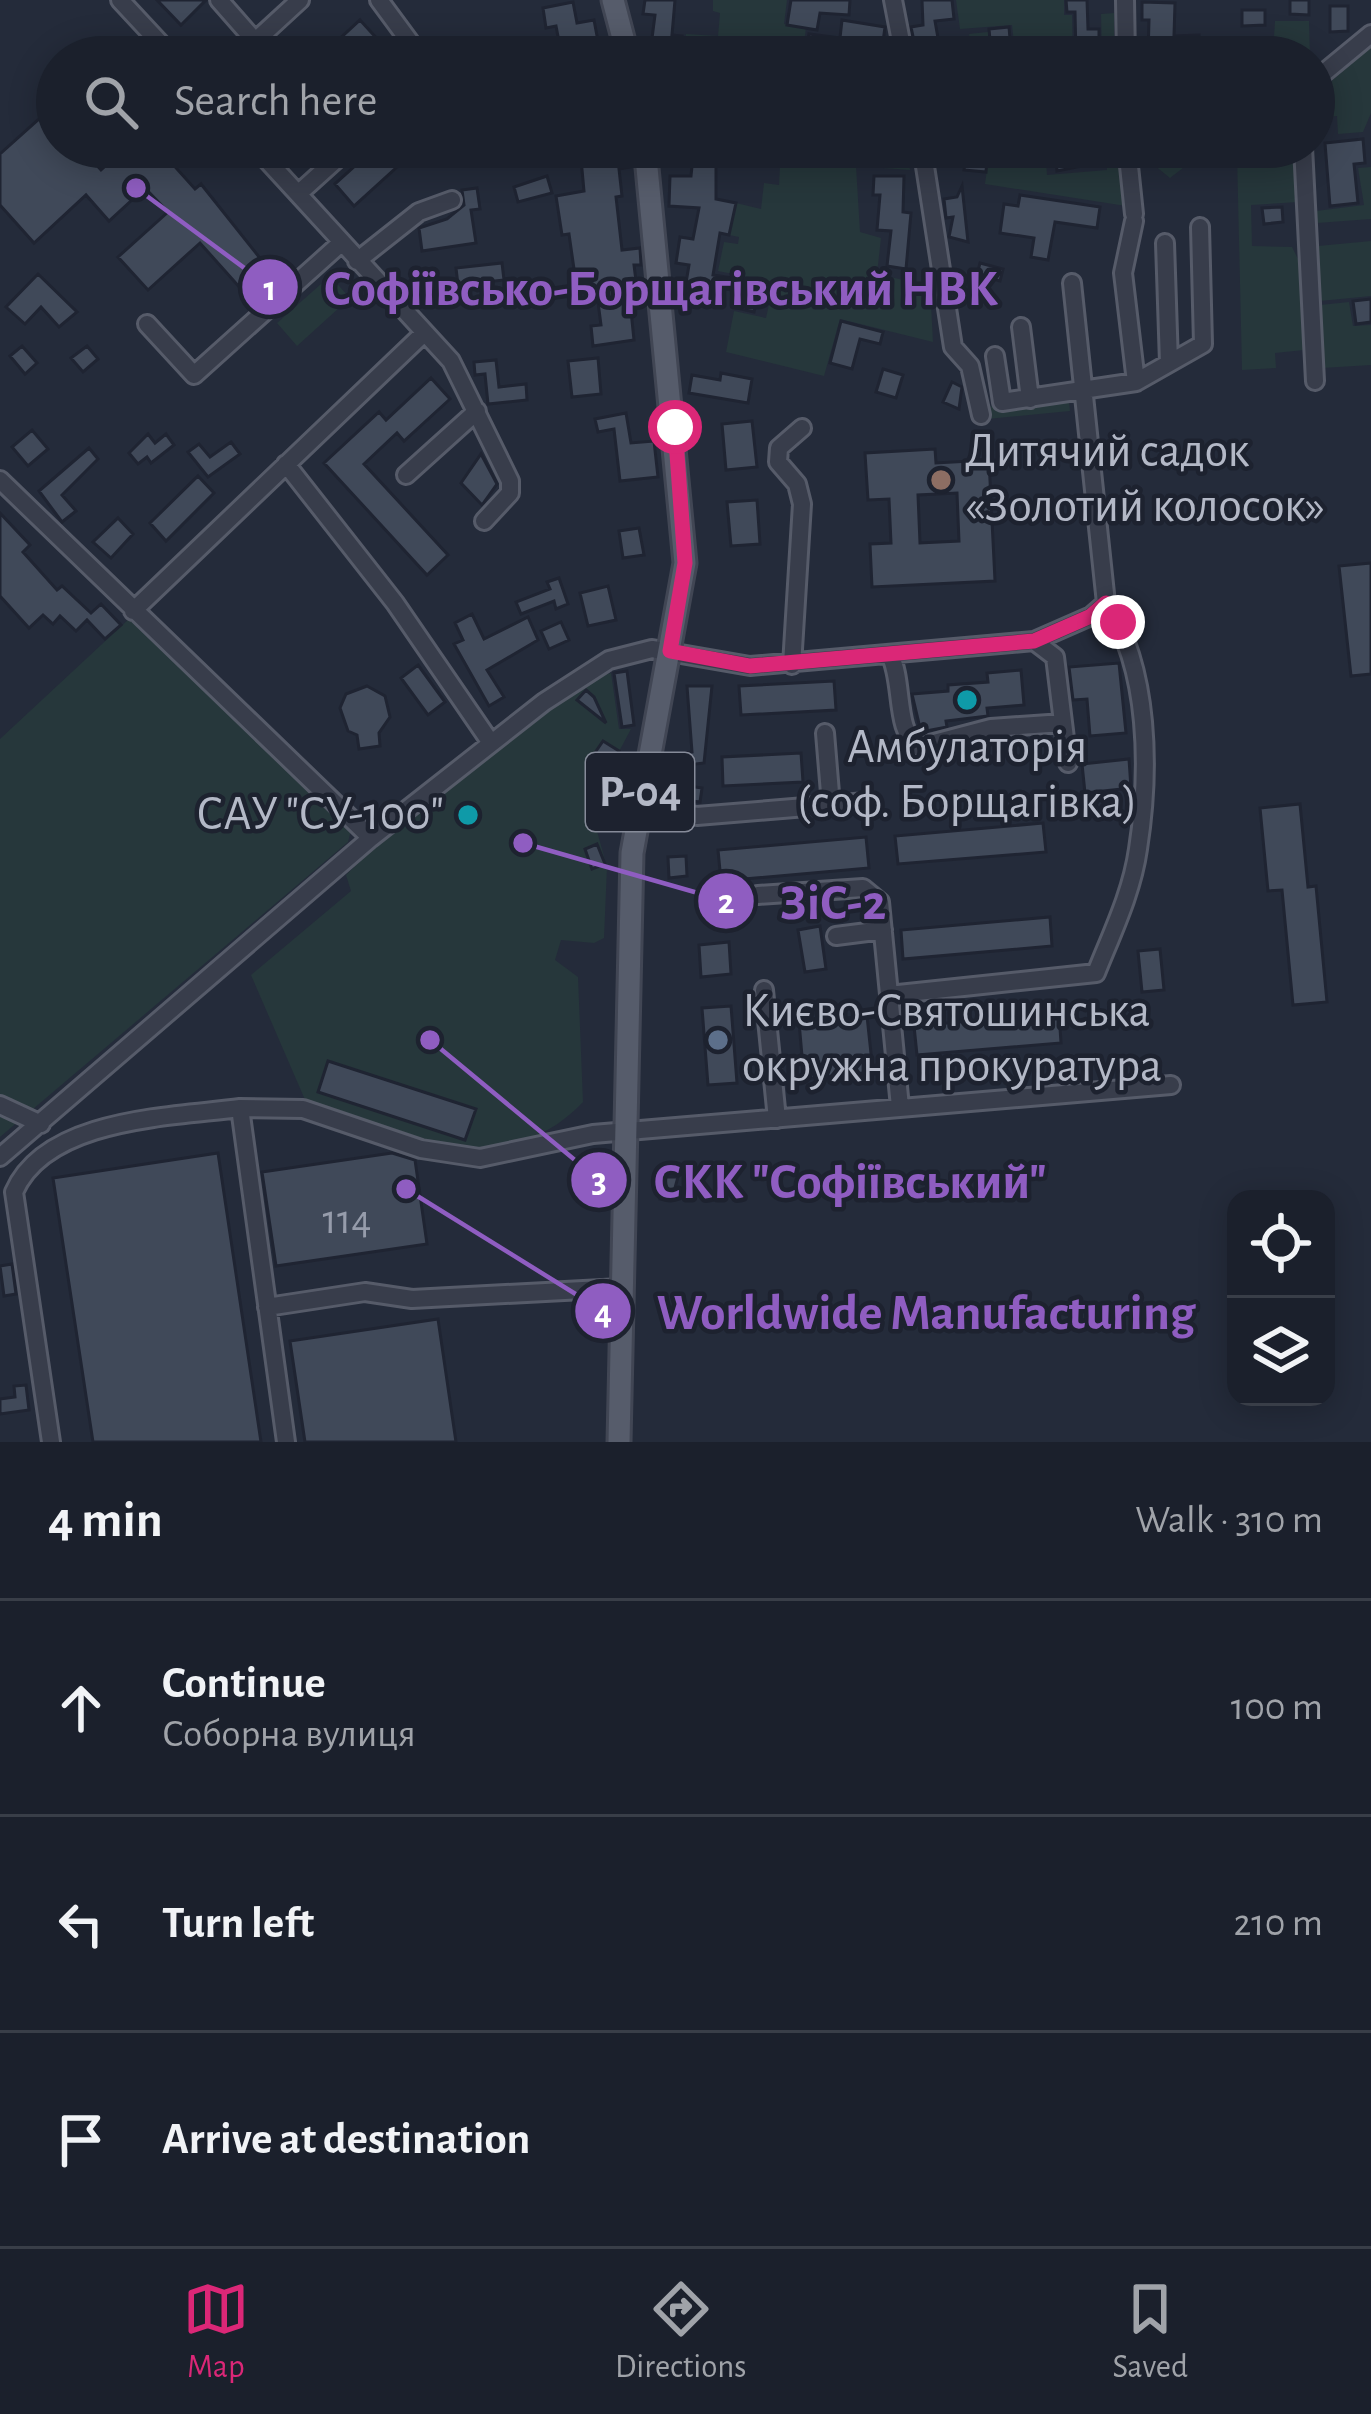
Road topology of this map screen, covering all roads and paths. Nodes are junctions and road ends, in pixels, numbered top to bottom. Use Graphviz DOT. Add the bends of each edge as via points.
graph roads {
  1 [pos="120,0"];
  2 [pos="219,0"];
  3 [pos="300,0"];
  4 [pos="379,0"];
  5 [pos="613,0"];
  6 [pos="893,0"];
  7 [pos="1125,0"];
  8 [pos="1371,34"];
  9 [pos="153,36"];
  10 [pos="251,36"];
  11 [pos="260,36"];
  12 [pos="406,36"];
  13 [pos="622,36"];
  14 [pos="900,36"];
  15 [pos="1126,36"];
  16 [pos="1335,64"];
  17 [pos="274,168"];
  18 [pos="327,168"];
  19 [pos="647,168"];
  20 [pos="925,168"];
  21 [pos="1129,168"];
  22 [pos="1304,168"];
  23 [pos="298,194"];
  24 [pos="452,200"];
  25 [pos="1200,227"];
  26 [pos="341,243"];
  27 [pos="1165,243"];
  28 [pos="357,261"];
  29 [pos="1072,283"];
  30 [pos="148,324"];
  31 [pos="1021,327"];
  32 [pos="423,334"];
  33 [pos="995,356"];
  34 [pos="1169,363"];
  35 [pos="1315,381"];
  36 [pos="1136,382"];
  37 [pos="1085,393"];
  38 [pos="1030,399"];
  39 [pos="477,411"];
  40 [pos="980,415"];
  41 [pos="802,428"];
  42 [pos="286,464"];
  43 [pos="406,475"];
  44 [pos="0,480"];
  45 [pos="484,521"];
  46 [pos="1106,603"];
  47 [pos="133,611"];
  48 [pos="1034,641"];
  49 [pos="670,651"];
  50 [pos="890,655"];
  51 [pos="792,664"];
  52 [pos="1063,723"];
  53 [pos="825,733"];
  54 [pos="491,742"];
  55 [pos="1067,763"];
  56 [pos="866,802"];
  57 [pos="831,805"];
  58 [pos="637,806"];
  59 [pos="371,838"];
  60 [pos="758,895"];
  61 [pos="883,930"];
  62 [pos="836,936"];
  63 [pos="764,990"];
  64 [pos="889,995"];
  65 [pos="1171,1085"];
  66 [pos="0,1105"];
  67 [pos="900,1107"];
  68 [pos="240,1108"];
  69 [pos="777,1119"];
  70 [pos="41,1124"];
  71 [pos="624,1131"];
  72 [pos="0,1157"];
  73 [pos="621,1288"];
  74 [pos="267,1307"];
  75 [pos="51,1442"];
  76 [pos="286,1442"];
  77 [pos="619,1442"];
  1 -- 9 [label="street"];
  2 -- 10 [label="street"];
  3 -- 11 [label="street"];
  4 -- 12 [label="street"];
  5 -- 13 [label="main road"];
  6 -- 14 [label="street"];
  7 -- 15 [label="street"];
  8 -- 16 [label="street"];
  17 -- 23 [label="street"];
  18 -- 23 [label="street"];
  19 -- 49 [label="main road, Р-04" via="684,537"];
  20 -- 40 [label="street" via="953,347 970,366"];
  21 -- 36 [label="street" via="1134,218 1124,273"];
  22 -- 35 [label="street"];
  23 -- 26 [label="street"];
  24 -- 28 [label="street" via="419,212"];
  25 -- 34 [label="street" via="1203,344"];
  26 -- 28 [label="street"];
  26 -- 30 [label="street" via="194,375"];
  27 -- 34 [label="street"];
  28 -- 32 [label="street"];
  29 -- 37 [label="street"];
  31 -- 38 [label="street"];
  32 -- 39 [label="street" via="452,361"];
  32 -- 42 [label="street"];
  33 -- 38 [label="street" via="1002,402"];
  34 -- 36 [label="street"];
  36 -- 37 [label="street"];
  37 -- 38 [label="street"];
  37 -- 46 [label="street"];
  39 -- 43 [label="street"];
  39 -- 45 [label="street" via="510,481 510,493"];
  41 -- 51 [label="street" via="779,448 778,462 802,504"];
  42 -- 47 [label="street"];
  42 -- 54 [label="street"];
  44 -- 47 [label="street"];
  46 -- 48 [label="street"];
  46 -- 64 [label="street" via="1138,681 1141,809 1126,896 1096,973"];
  47 -- 59 [label="street"];
  48 -- 50 [label="street"];
  48 -- 52 [label="street" via="1055,657"];
  49 -- 51 [label="street" via="729,665"];
  49 -- 54 [label="street" via="639,649 609,660"];
  49 -- 58 [label="main road, Р-04"];
  50 -- 51 [label="street"];
  50 -- 52 [label="street" via="906,733 920,747 991,728"];
  52 -- 55 [label="street"];
  53 -- 57 [label="street"];
  54 -- 59 [label="street"];
  56 -- 57 [label="street"];
  57 -- 58 [label="street" via="697,815"];
  58 -- 71 [label="main road, Р-04"];
  59 -- 70 [label="street"];
  60 -- 61 [label="street" via="863,888 880,902"];
  61 -- 62 [label="street"];
  61 -- 64 [label="street"];
  63 -- 69 [label="street"];
  64 -- 67 [label="street"];
  65 -- 67 [label="street"];
  66 -- 70 [label="street"];
  67 -- 69 [label="street"];
  68 -- 71 [label="street" via="303,1109 461,1158"];
  68 -- 74 [label="street"];
  68 -- 75 [label="street" via="91,1129 23,1171 14,1192"];
  69 -- 71 [label="street"];
  70 -- 72 [label="street"];
  71 -- 73 [label="main road, Р-04"];
  73 -- 74 [label="street" via="412,1299 365,1292"];
  73 -- 77 [label="main road, Р-04"];
  74 -- 76 [label="street"];
}
